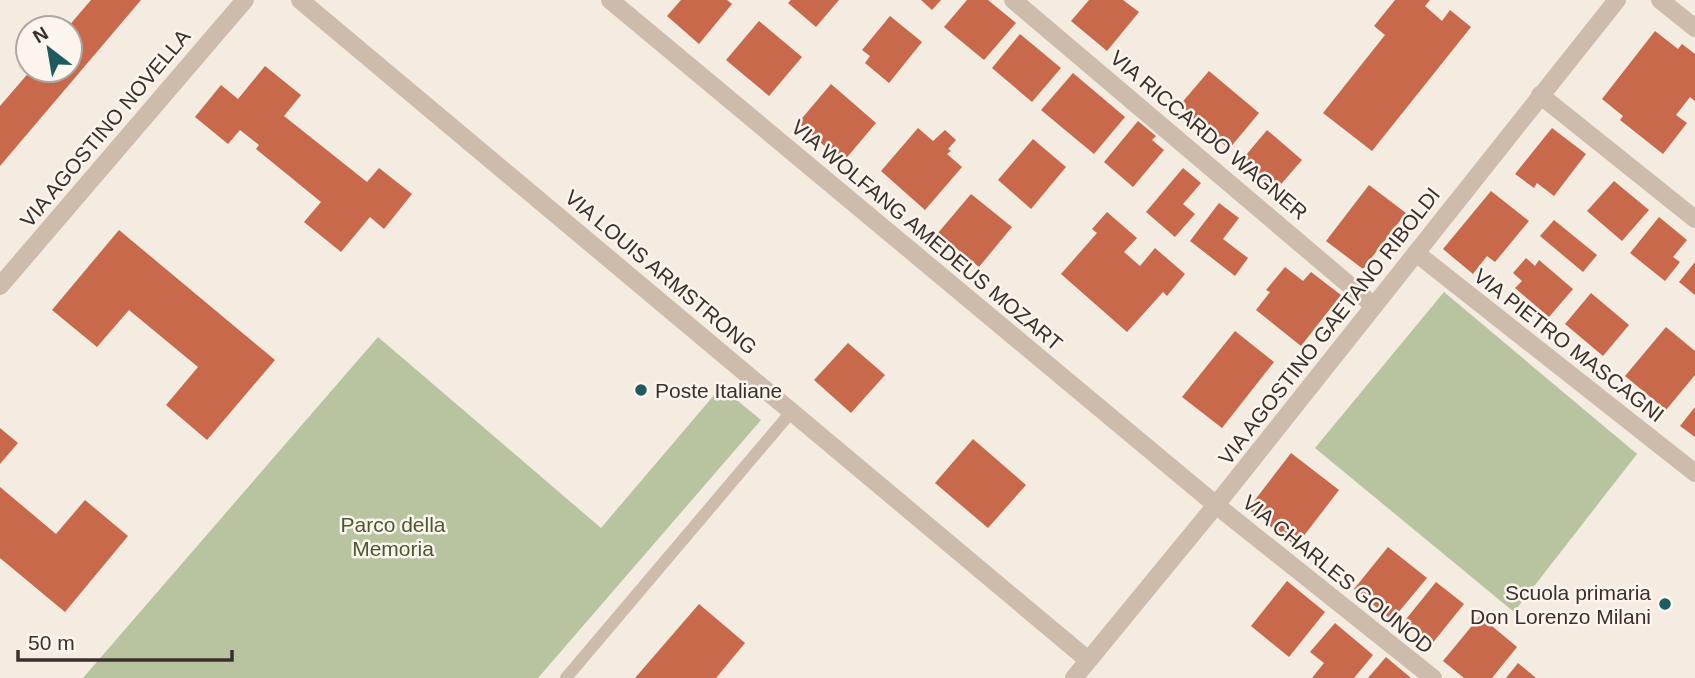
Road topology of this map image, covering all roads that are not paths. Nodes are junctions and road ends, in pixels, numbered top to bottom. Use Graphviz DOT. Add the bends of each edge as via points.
graph roads {
  1 [pos="245,0"];
  2 [pos="300,0"];
  3 [pos="610,0"];
  4 [pos="1013,0"];
  5 [pos="1617,0"];
  6 [pos="1660,0"];
  7 [pos="1695,27"];
  8 [pos="1540,95"];
  9 [pos="1695,219"];
  10 [pos="1416,253"];
  11 [pos="0,286"];
  12 [pos="1374,306"];
  13 [pos="792,411"];
  14 [pos="1695,473"];
  15 [pos="1216,505"];
  16 [pos="1088,660"];
  17 [pos="566,678"];
  18 [pos="1074,678"];
  19 [pos="1433,678"];
  1 -- 11 [label="street, VIA AGOSTINO NOVELLA"];
  2 -- 13 [label="street, VIA LOUIS ARMSTRONG"];
  3 -- 15 [label="street, VIA WOLFANG AMEDEUS MOZART"];
  4 -- 12 [label="street, VIA RICCARDO WAGNER"];
  5 -- 8 [label="street, VIA AGOSTINO GAETANO RIBOLDI"];
  6 -- 7 [label="street"];
  8 -- 9 [label="street"];
  8 -- 10 [label="street, VIA AGOSTINO GAETANO RIBOLDI"];
  10 -- 12 [label="street, VIA AGOSTINO GAETANO RIBOLDI"];
  10 -- 14 [label="street, VIA PIETRO MASCAGNI"];
  12 -- 15 [label="street, VIA AGOSTINO GAETANO RIBOLDI"];
  13 -- 16 [label="street, VIA LOUIS ARMSTRONG"];
  13 -- 17 [label="lane"];
  15 -- 16 [label="street, VIA AGOSTINO GAETANO RIBOLDI"];
  15 -- 19 [label="street, VIA CHARLES GOUNOD"];
  16 -- 18 [label="street, VIA AGOSTINO GAETANO RIBOLDI"];
}
